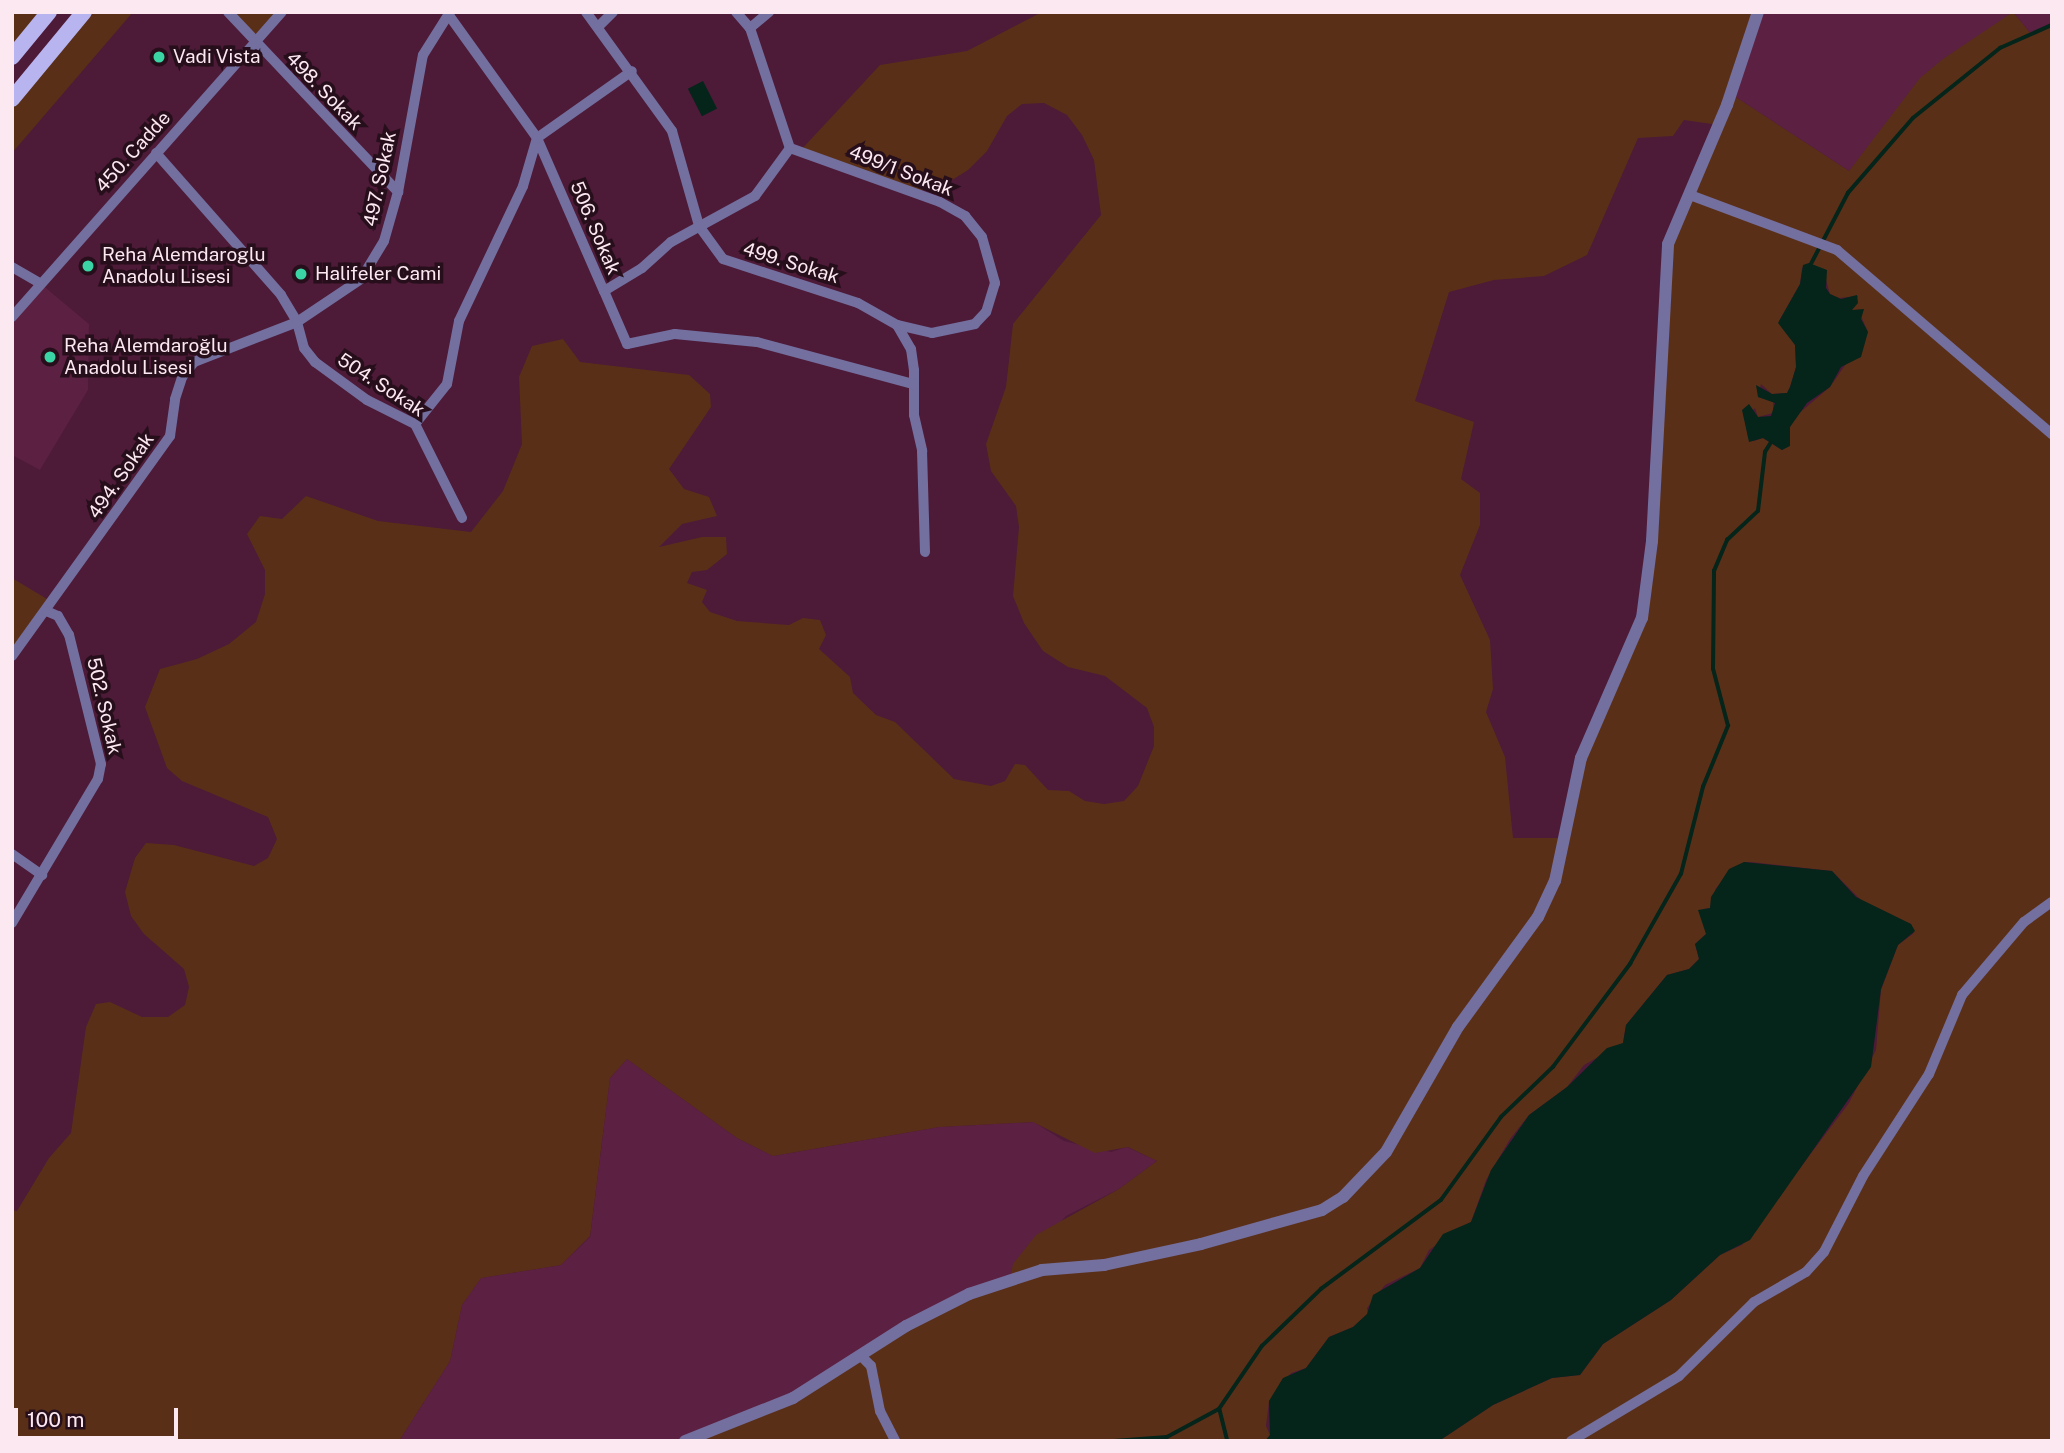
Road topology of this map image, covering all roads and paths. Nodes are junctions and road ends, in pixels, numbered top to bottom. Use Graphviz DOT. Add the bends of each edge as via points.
graph roads {
  1 [pos="49,12"];
  2 [pos="84,12"];
  3 [pos="228,12"];
  4 [pos="282,12"];
  5 [pos="586,12"];
  6 [pos="613,12"];
  7 [pos="736,12"];
  8 [pos="769,12"];
  9 [pos="1758,12"];
  10 [pos="449,13"];
  11 [pos="598,27"];
  12 [pos="750,27"];
  13 [pos="253,43"];
  14 [pos="12,57"];
  15 [pos="632,71"];
  16 [pos="12,99"];
  17 [pos="537,138"];
  18 [pos="790,148"];
  19 [pos="156,153"];
  20 [pos="398,192"];
  21 [pos="1690,195"];
  22 [pos="699,226"];
  23 [pos="12,267"];
  24 [pos="40,283"];
  25 [pos="604,291"];
  26 [pos="12,317"];
  27 [pos="297,322"];
  28 [pos="897,325"];
  29 [pos="913,384"];
  30 [pos="415,424"];
  31 [pos="2052,434"];
  32 [pos="462,518"];
  33 [pos="925,552"];
  34 [pos="46,611"];
  35 [pos="12,656"];
  36 [pos="12,854"];
  37 [pos="42,875"];
  38 [pos="2052,902"];
  39 [pos="12,923"];
  40 [pos="862,1356"];
  41 [pos="684,1441"];
  42 [pos="895,1441"];
  43 [pos="1572,1441"];
  1 -- 14 [label="main road"];
  2 -- 16 [label="main road"];
  3 -- 13 [label="street, 498. Sokak"];
  4 -- 13 [label="street, 450. Cadde"];
  5 -- 11 [label="street, 499. Sokak"];
  6 -- 11 [label="street"];
  7 -- 12 [label="street"];
  8 -- 12 [label="street"];
  9 -- 21 [label="street"];
  10 -- 17 [label="street, 506. Sokak"];
  10 -- 20 [label="street, 497. Sokak" via="423,55"];
  11 -- 15 [label="street, 499. Sokak"];
  12 -- 18 [label="street"];
  13 -- 19 [label="street, 450. Cadde"];
  13 -- 20 [label="street, 498. Sokak"];
  15 -- 17 [label="street"];
  15 -- 22 [label="street, 499. Sokak" via="672,131"];
  17 -- 25 [label="street, 506. Sokak"];
  17 -- 30 [label="street" via="523,186 459,321 447,384"];
  18 -- 22 [label="street, 506. Sokak" via="755,196"];
  18 -- 28 [label="street, 499/1 Sokak" via="940,202 965,216 982,237 995,283 986,312 975,324 932,333"];
  19 -- 24 [label="street, 450. Cadde"];
  19 -- 27 [label="street, 504. Sokak" via="281,295"];
  20 -- 27 [label="street, 497. Sokak" via="384,241 361,279"];
  21 -- 31 [label="street" via="1837,250"];
  21 -- 40 [label="street" via="1668,244 1664,278 1652,541 1642,618 1581,758 1555,881 1538,917 1458,1027 1386,1152 1343,1197 1322,1210 1201,1244 1010,1279 935,1310"];
  22 -- 25 [label="street, 506. Sokak"];
  22 -- 28 [label="street, 499. Sokak" via="723,259 738,268 844,297"];
  23 -- 24 [label="street"];
  24 -- 26 [label="street, 450. Cadde"];
  25 -- 29 [label="street" via="626,344 675,334 757,342"];
  27 -- 30 [label="street, 504. Sokak" via="304,348 316,362 367,400"];
  27 -- 34 [label="street, 494. Sokak" via="194,362 182,377 170,436"];
  28 -- 29 [label="street" via="911,349"];
  29 -- 33 [label="street" via="922,451"];
  30 -- 32 [label="street, 504. Sokak"];
  34 -- 35 [label="street, 494. Sokak"];
  34 -- 37 [label="street, 502. Sokak" via="58,616 69,635 101,764 98,779"];
  36 -- 37 [label="street"];
  37 -- 39 [label="street, 502. Sokak"];
  38 -- 43 [label="street" via="2024,922 1962,995 1929,1074 1863,1176 1824,1252 1806,1272 1754,1302 1679,1376"];
  40 -- 41 [label="street" via="793,1398"];
  40 -- 42 [label="street" via="871,1366 880,1411"];
}
